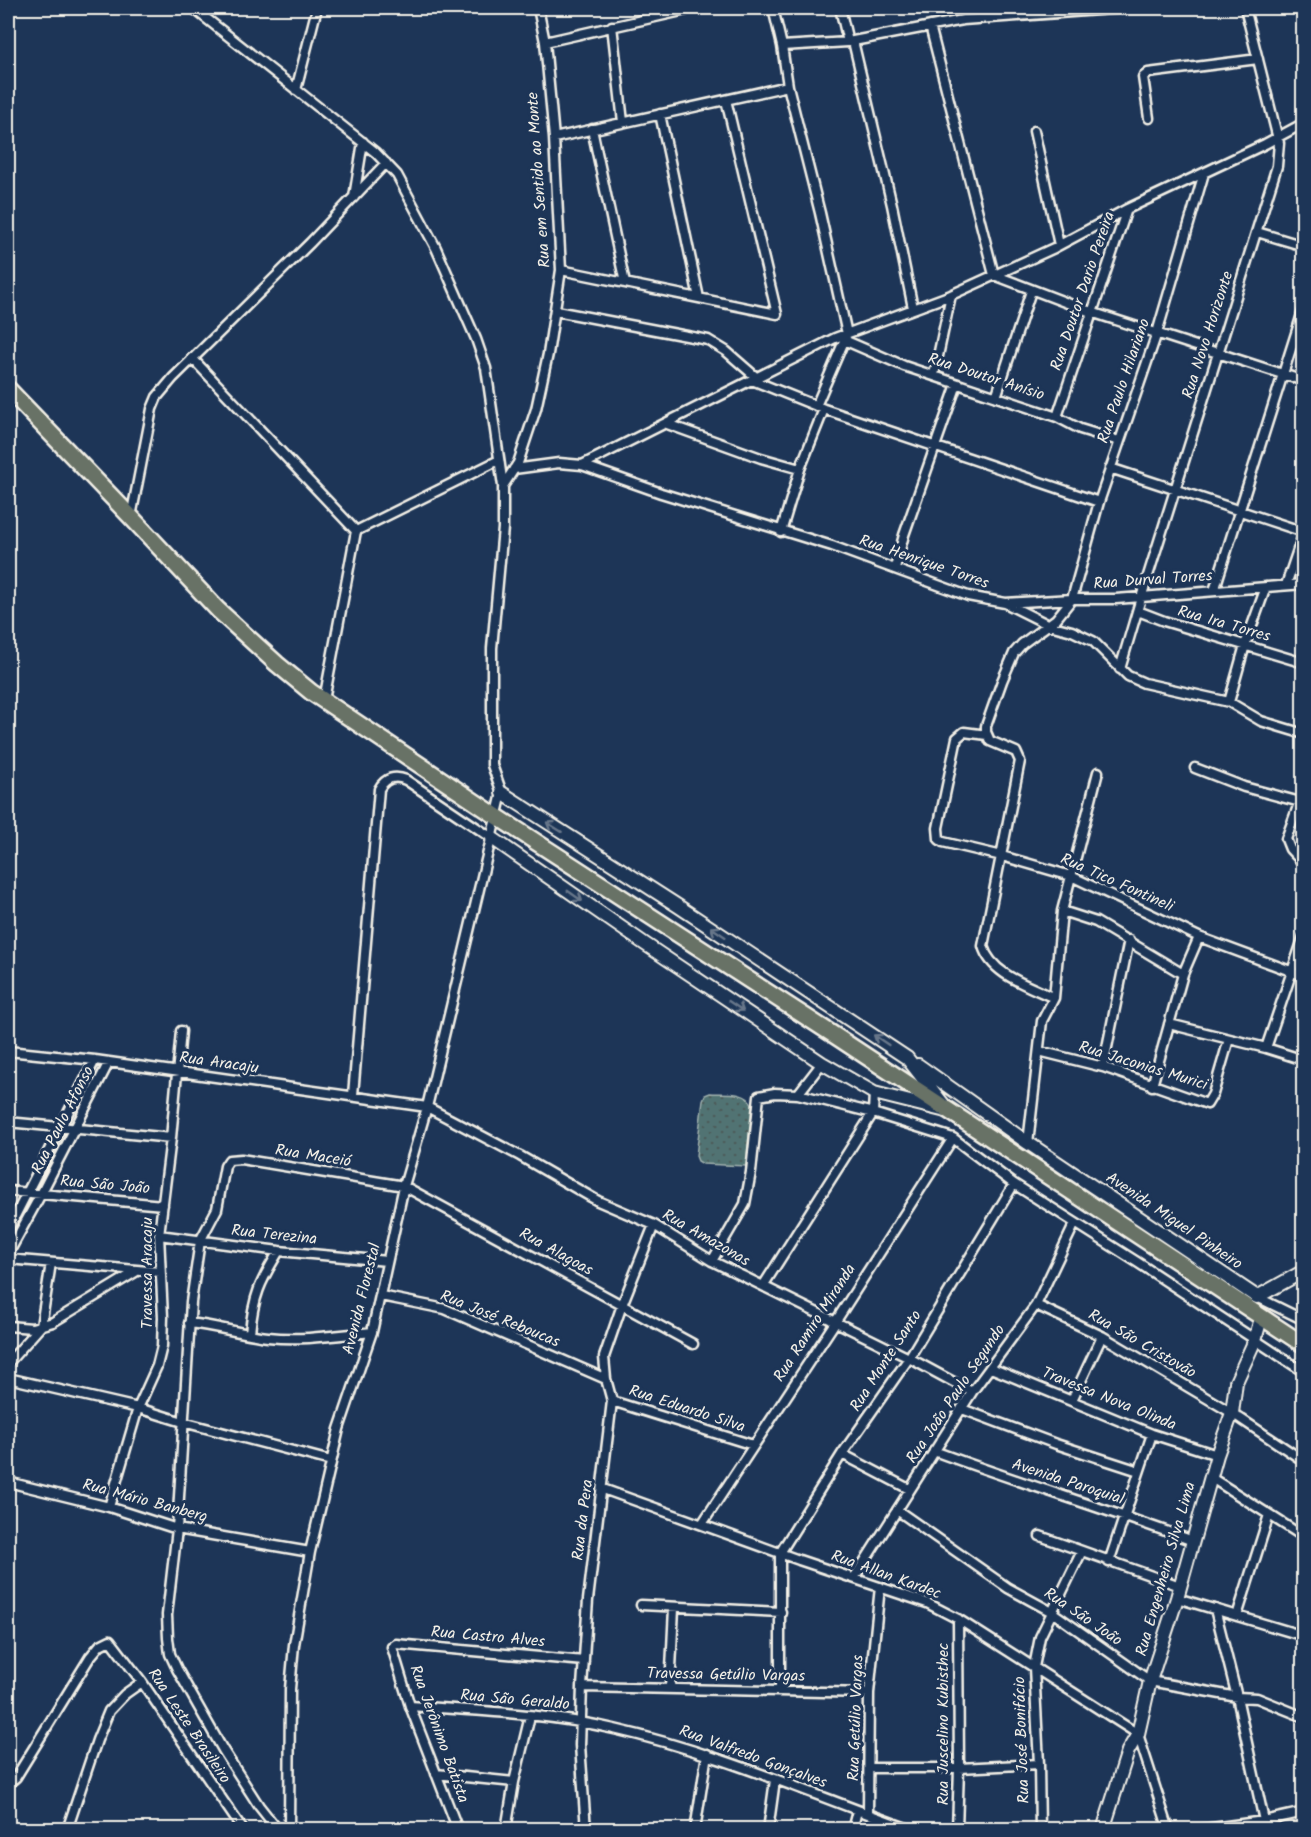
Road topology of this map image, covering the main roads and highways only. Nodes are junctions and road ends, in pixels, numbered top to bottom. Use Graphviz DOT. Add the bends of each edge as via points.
graph roads {
  1 [pos="8,390"];
  2 [pos="1304,1345"];
  1 -- 2 [label="highway" via="218,610 324,700 949,1112 1251,1301 1261,1318"];
}
